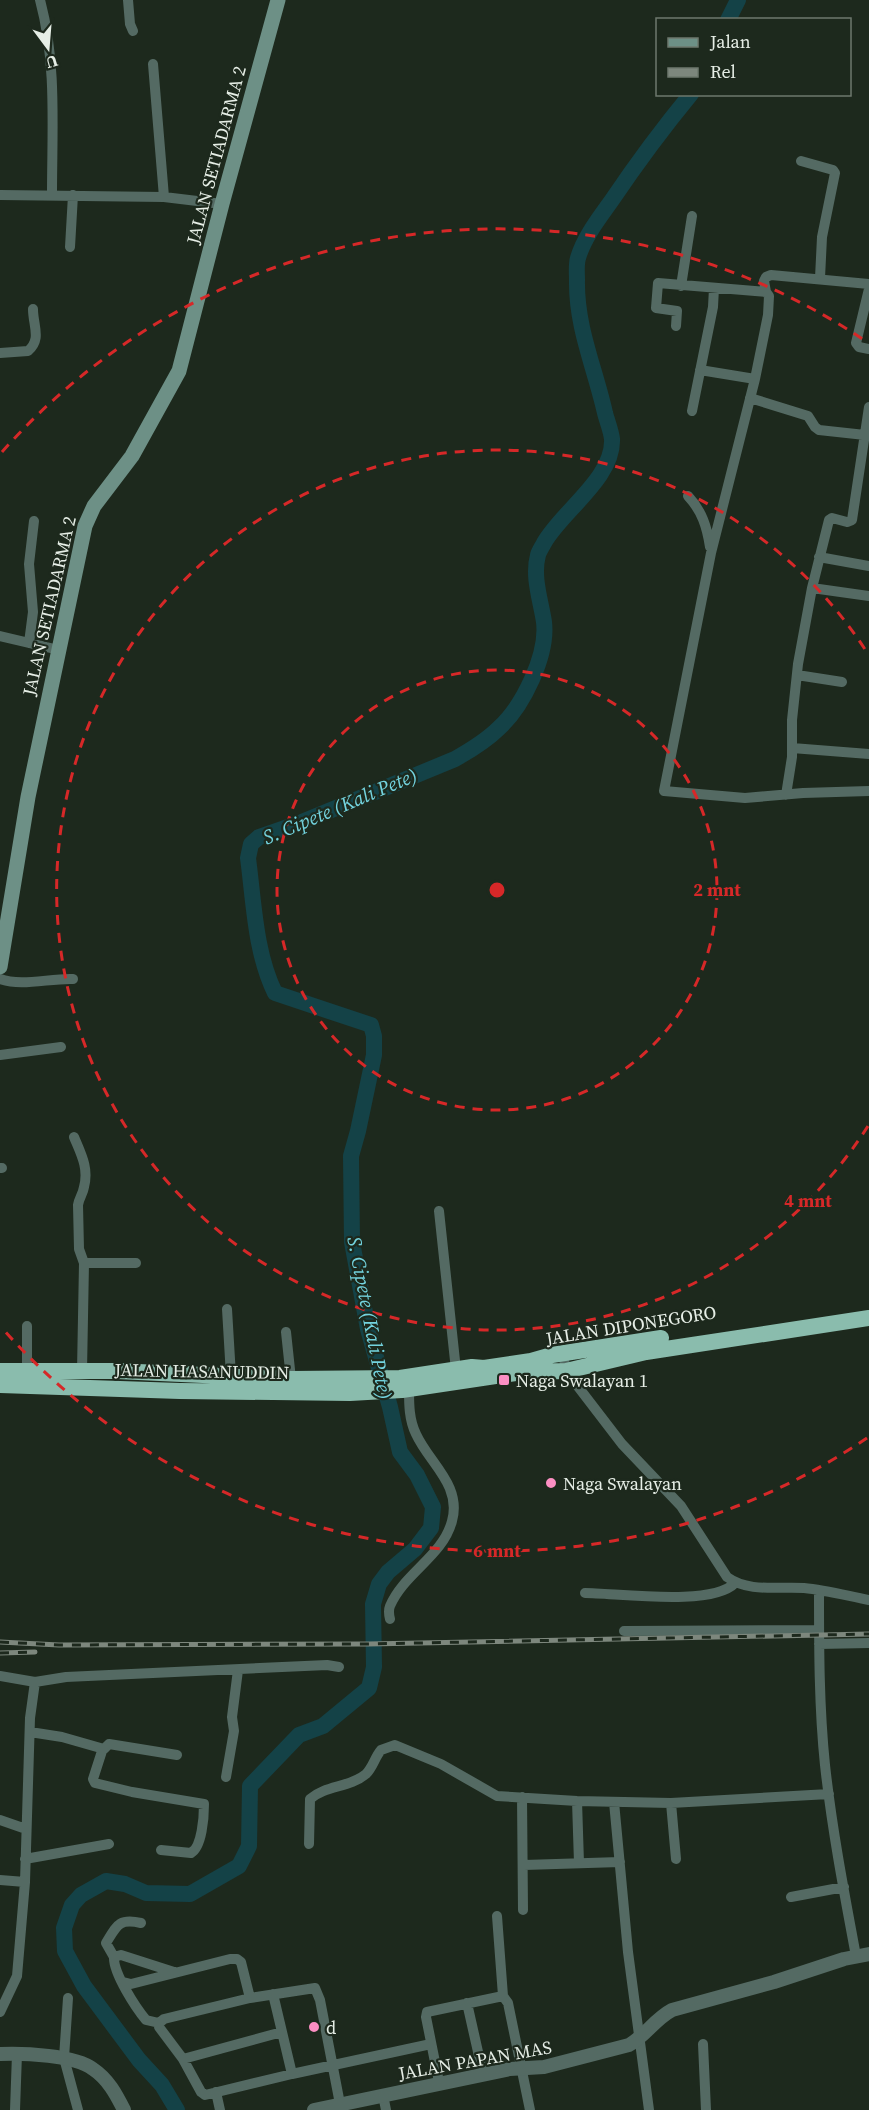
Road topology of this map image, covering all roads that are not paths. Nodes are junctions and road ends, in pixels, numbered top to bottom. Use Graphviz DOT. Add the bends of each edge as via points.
graph roads {
  1 [pos="40,0"];
  2 [pos="128,0"];
  3 [pos="278,0"];
  4 [pos="132,32"];
  5 [pos="153,64"];
  6 [pos="801,160"];
  7 [pos="52,194"];
  8 [pos="0,195"];
  9 [pos="73,195"];
  10 [pos="164,197"];
  11 [pos="222,204"];
  12 [pos="692,216"];
  13 [pos="70,247"];
  14 [pos="820,278"];
  15 [pos="681,286"];
  16 [pos="869,286"];
  17 [pos="714,288"];
  18 [pos="766,292"];
  19 [pos="33,309"];
  20 [pos="676,327"];
  21 [pos="869,349"];
  22 [pos="0,353"];
  23 [pos="700,370"];
  24 [pos="755,379"];
  25 [pos="750,398"];
  26 [pos="869,406"];
  27 [pos="692,411"];
  28 [pos="868,419"];
  29 [pos="865,435"];
  30 [pos="688,496"];
  31 [pos="34,520"];
  32 [pos="711,553"];
  33 [pos="819,557"];
  34 [pos="869,566"];
  35 [pos="812,588"];
  36 [pos="869,596"];
  37 [pos="0,636"];
  38 [pos="29,643"];
  39 [pos="59,650"];
  40 [pos="797,675"];
  41 [pos="842,682"];
  42 [pos="792,748"];
  43 [pos="869,754"];
  44 [pos="869,791"];
  45 [pos="786,795"];
  46 [pos="0,967"];
  47 [pos="0,979"];
  48 [pos="73,979"];
  49 [pos="61,1047"];
  50 [pos="0,1055"];
  51 [pos="74,1137"];
  52 [pos="439,1211"];
  53 [pos="84,1263"];
  54 [pos="136,1263"];
  55 [pos="869,1306"];
  56 [pos="227,1309"];
  57 [pos="869,1318"];
  58 [pos="27,1326"];
  59 [pos="286,1332"];
  60 [pos="564,1354"];
  61 [pos="0,1371"];
  62 [pos="27,1371"];
  63 [pos="82,1371"];
  64 [pos="566,1371"];
  65 [pos="231,1376"];
  66 [pos="457,1376"];
  67 [pos="291,1379"];
  68 [pos="0,1385"];
  69 [pos="404,1385"];
  70 [pos="354,1386"];
  71 [pos="735,1583"];
  72 [pos="819,1590"];
  73 [pos="585,1593"];
  74 [pos="869,1600"];
  75 [pos="390,1619"];
  76 [pos="819,1630"];
  77 [pos="624,1631"];
  78 [pos="869,1643"];
  79 [pos="819,1644"];
  80 [pos="339,1667"];
  81 [pos="238,1670"];
  82 [pos="0,1676"];
  83 [pos="35,1682"];
  84 [pos="30,1732"];
  85 [pos="102,1748"];
  86 [pos="177,1755"];
  87 [pos="226,1777"];
  88 [pos="829,1794"];
  89 [pos="522,1797"];
  90 [pos="578,1801"];
  91 [pos="614,1802"];
  92 [pos="670,1803"];
  93 [pos="0,1820"];
  94 [pos="26,1829"];
  95 [pos="109,1844"];
  96 [pos="309,1844"];
  97 [pos="161,1850"];
  98 [pos="25,1859"];
  99 [pos="676,1859"];
  100 [pos="620,1862"];
  101 [pos="579,1863"];
  102 [pos="524,1865"];
  103 [pos="0,1880"];
  104 [pos="25,1882"];
  105 [pos="844,1887"];
  106 [pos="791,1897"];
  107 [pos="523,1910"];
  108 [pos="497,1916"];
  109 [pos="141,1923"];
  110 [pos="862,1955"];
  111 [pos="114,1958"];
  112 [pos="174,1972"];
  113 [pos="123,1982"];
  114 [pos="273,1994"];
  115 [pos="503,1996"];
  116 [pos="68,1998"];
  117 [pos="250,1998"];
  118 [pos="467,2003"];
  119 [pos="0,2012"];
  120 [pos="159,2023"];
  121 [pos="282,2032"];
  122 [pos="639,2038"];
  123 [pos="431,2044"];
  124 [pos="703,2044"];
  125 [pos="0,2054"];
  126 [pos="17,2054"];
  127 [pos="64,2058"];
  128 [pos="183,2059"];
  129 [pos="333,2066"];
  130 [pos="521,2068"];
  131 [pos="292,2074"];
  132 [pos="483,2074"];
  133 [pos="439,2082"];
  134 [pos="216,2092"];
  135 [pos="383,2095"];
  136 [pos="340,2104"];
  137 [pos="15,2110"];
  138 [pos="78,2110"];
  139 [pos="124,2110"];
  140 [pos="220,2110"];
  141 [pos="314,2110"];
  142 [pos="386,2110"];
  143 [pos="530,2110"];
  144 [pos="649,2110"];
  145 [pos="706,2110"];
  1 -- 7 [label="street" via="51,48"];
  2 -- 4 [label="street"];
  3 -- 11 [label="main road, JALAN SETIADARMA 2"];
  5 -- 10 [label="street"];
  6 -- 14 [label="street" via="835,173 822,237"];
  7 -- 8 [label="street"];
  7 -- 9 [label="street"];
  9 -- 10 [label="street"];
  9 -- 13 [label="street"];
  10 -- 11 [label="street"];
  11 -- 39 [label="main road, JALAN SETIADARMA 2" via="179,371 132,456 88,518"];
  12 -- 15 [label="street"];
  14 -- 16 [label="street"];
  14 -- 18 [label="street" via="771,275 764,281"];
  15 -- 17 [label="street"];
  15 -- 20 [label="street" via="657,284 656,308 677,311"];
  16 -- 21 [label="street" via="856,341 859,347"];
  17 -- 18 [label="street"];
  17 -- 23 [label="street"];
  18 -- 24 [label="street" via="768,315"];
  19 -- 22 [label="street" via="35,344 28,351"];
  23 -- 24 [label="street"];
  23 -- 27 [label="street"];
  24 -- 25 [label="street"];
  25 -- 29 [label="street" via="808,416 819,430"];
  25 -- 32 [label="street"];
  26 -- 28 [label="street"];
  28 -- 29 [label="street"];
  29 -- 33 [label="street" via="852,520 829,520"];
  30 -- 32 [label="street" via="706,524"];
  31 -- 38 [label="street" via="29,564 33,612"];
  32 -- 45 [label="street" via="664,791 731,798"];
  33 -- 34 [label="street"];
  33 -- 35 [label="street"];
  35 -- 36 [label="street"];
  35 -- 40 [label="street"];
  37 -- 38 [label="street"];
  38 -- 39 [label="street"];
  39 -- 46 [label="main road, JALAN SETIADARMA 2" via="28,796"];
  40 -- 41 [label="street"];
  40 -- 42 [label="street"];
  42 -- 43 [label="street"];
  42 -- 45 [label="street"];
  44 -- 45 [label="street"];
  47 -- 48 [label="street" via="10,983"];
  49 -- 50 [label="street"];
  51 -- 53 [label="street" via="87,1171 78,1205 79,1249"];
  52 -- 66 [label="street"];
  53 -- 54 [label="street"];
  53 -- 63 [label="street"];
  55 -- 60 [label="highway, JALAN DIPONEGORO"];
  56 -- 65 [label="street"];
  57 -- 64 [label="highway, JALAN DIPONEGORO" via="646,1352"];
  58 -- 62 [label="street"];
  59 -- 67 [label="street"];
  60 -- 64 [label="street"];
  60 -- 66 [label="highway, JALAN DIPONEGORO"];
  61 -- 62 [label="highway, JALAN HASANUDDIN"];
  62 -- 63 [label="highway, JALAN HASANUDDIN"];
  63 -- 65 [label="highway, JALAN HASANUDDIN"];
  64 -- 66 [label="highway, JALAN DIPONEGORO"];
  64 -- 71 [label="street" via="621,1444 681,1506 722,1571"];
  65 -- 67 [label="highway, JALAN HASANUDDIN"];
  66 -- 69 [label="highway, JALAN DIPONEGORO"];
  67 -- 70 [label="highway, JALAN HASANUDDIN"];
  68 -- 70 [label="highway, JALAN HASANUDDIN" via="180,1391"];
  69 -- 70 [label="highway, JALAN HASANUDDIN"];
  69 -- 75 [label="street" via="413,1427 448,1484 454,1510 450,1528 432,1556 390,1605"];
  71 -- 72 [label="street"];
  71 -- 73 [label="street" via="724,1590 651,1598"];
  72 -- 74 [label="street"];
  72 -- 76 [label="street"];
  76 -- 77 [label="street"];
  76 -- 79 [label="street"];
  78 -- 79 [label="street"];
  79 -- 88 [label="street"];
  80 -- 81 [label="street"];
  81 -- 83 [label="street" via="66,1677"];
  81 -- 87 [label="street"];
  82 -- 83 [label="street"];
  83 -- 84 [label="street"];
  84 -- 85 [label="street"];
  84 -- 94 [label="street"];
  85 -- 86 [label="street" via="110,1744"];
  85 -- 97 [label="street" via="95,1783 204,1804 200,1843 194,1852"];
  88 -- 92 [label="street"];
  88 -- 105 [label="street"];
  89 -- 90 [label="street"];
  89 -- 96 [label="street" via="497,1796 441,1764 390,1746 381,1750 364,1775 310,1799"];
  89 -- 102 [label="street"];
  90 -- 91 [label="street"];
  90 -- 101 [label="street"];
  91 -- 92 [label="street"];
  91 -- 100 [label="street"];
  92 -- 99 [label="street"];
  93 -- 94 [label="street"];
  94 -- 98 [label="street"];
  95 -- 98 [label="street"];
  98 -- 104 [label="street"];
  100 -- 101 [label="street"];
  100 -- 122 [label="street"];
  101 -- 102 [label="street"];
  102 -- 107 [label="street"];
  103 -- 104 [label="street"];
  104 -- 119 [label="street" via="17,1977"];
  105 -- 106 [label="street"];
  105 -- 110 [label="street"];
  108 -- 115 [label="street"];
  109 -- 111 [label="street" via="120,1923 106,1943"];
  110 -- 122 [label="street" via="672,2010"];
  111 -- 112 [label="street" via="121,1955"];
  111 -- 113 [label="street"];
  112 -- 113 [label="street" via="131,1984"];
  112 -- 117 [label="street" via="237,1959"];
  113 -- 120 [label="street" via="146,2020"];
  114 -- 117 [label="street"];
  114 -- 121 [label="street"];
  114 -- 129 [label="street" via="316,1989"];
  115 -- 118 [label="street"];
  115 -- 130 [label="street" via="508,2002"];
  116 -- 127 [label="street"];
  117 -- 120 [label="street"];
  118 -- 123 [label="street" via="427,2012"];
  118 -- 132 [label="street"];
  120 -- 128 [label="street"];
  121 -- 128 [label="street"];
  121 -- 131 [label="street"];
  122 -- 130 [label="street, JALAN PAPAN MAS" via="629,2045 555,2065"];
  122 -- 144 [label="street"];
  123 -- 129 [label="street"];
  123 -- 133 [label="street"];
  124 -- 145 [label="street"];
  125 -- 126 [label="street"];
  126 -- 127 [label="street"];
  126 -- 137 [label="street"];
  127 -- 138 [label="street"];
  127 -- 139 [label="street" via="91,2066 102,2075"];
  128 -- 134 [label="street" via="203,2094"];
  129 -- 131 [label="street"];
  129 -- 136 [label="street"];
  130 -- 132 [label="street, JALAN PAPAN MAS"];
  130 -- 143 [label="street"];
  131 -- 134 [label="street"];
  132 -- 133 [label="street, JALAN PAPAN MAS"];
  133 -- 135 [label="street, JALAN PAPAN MAS"];
  134 -- 140 [label="street"];
  135 -- 136 [label="street, JALAN PAPAN MAS"];
  135 -- 142 [label="street"];
  136 -- 141 [label="street, JALAN PAPAN MAS"];
}
